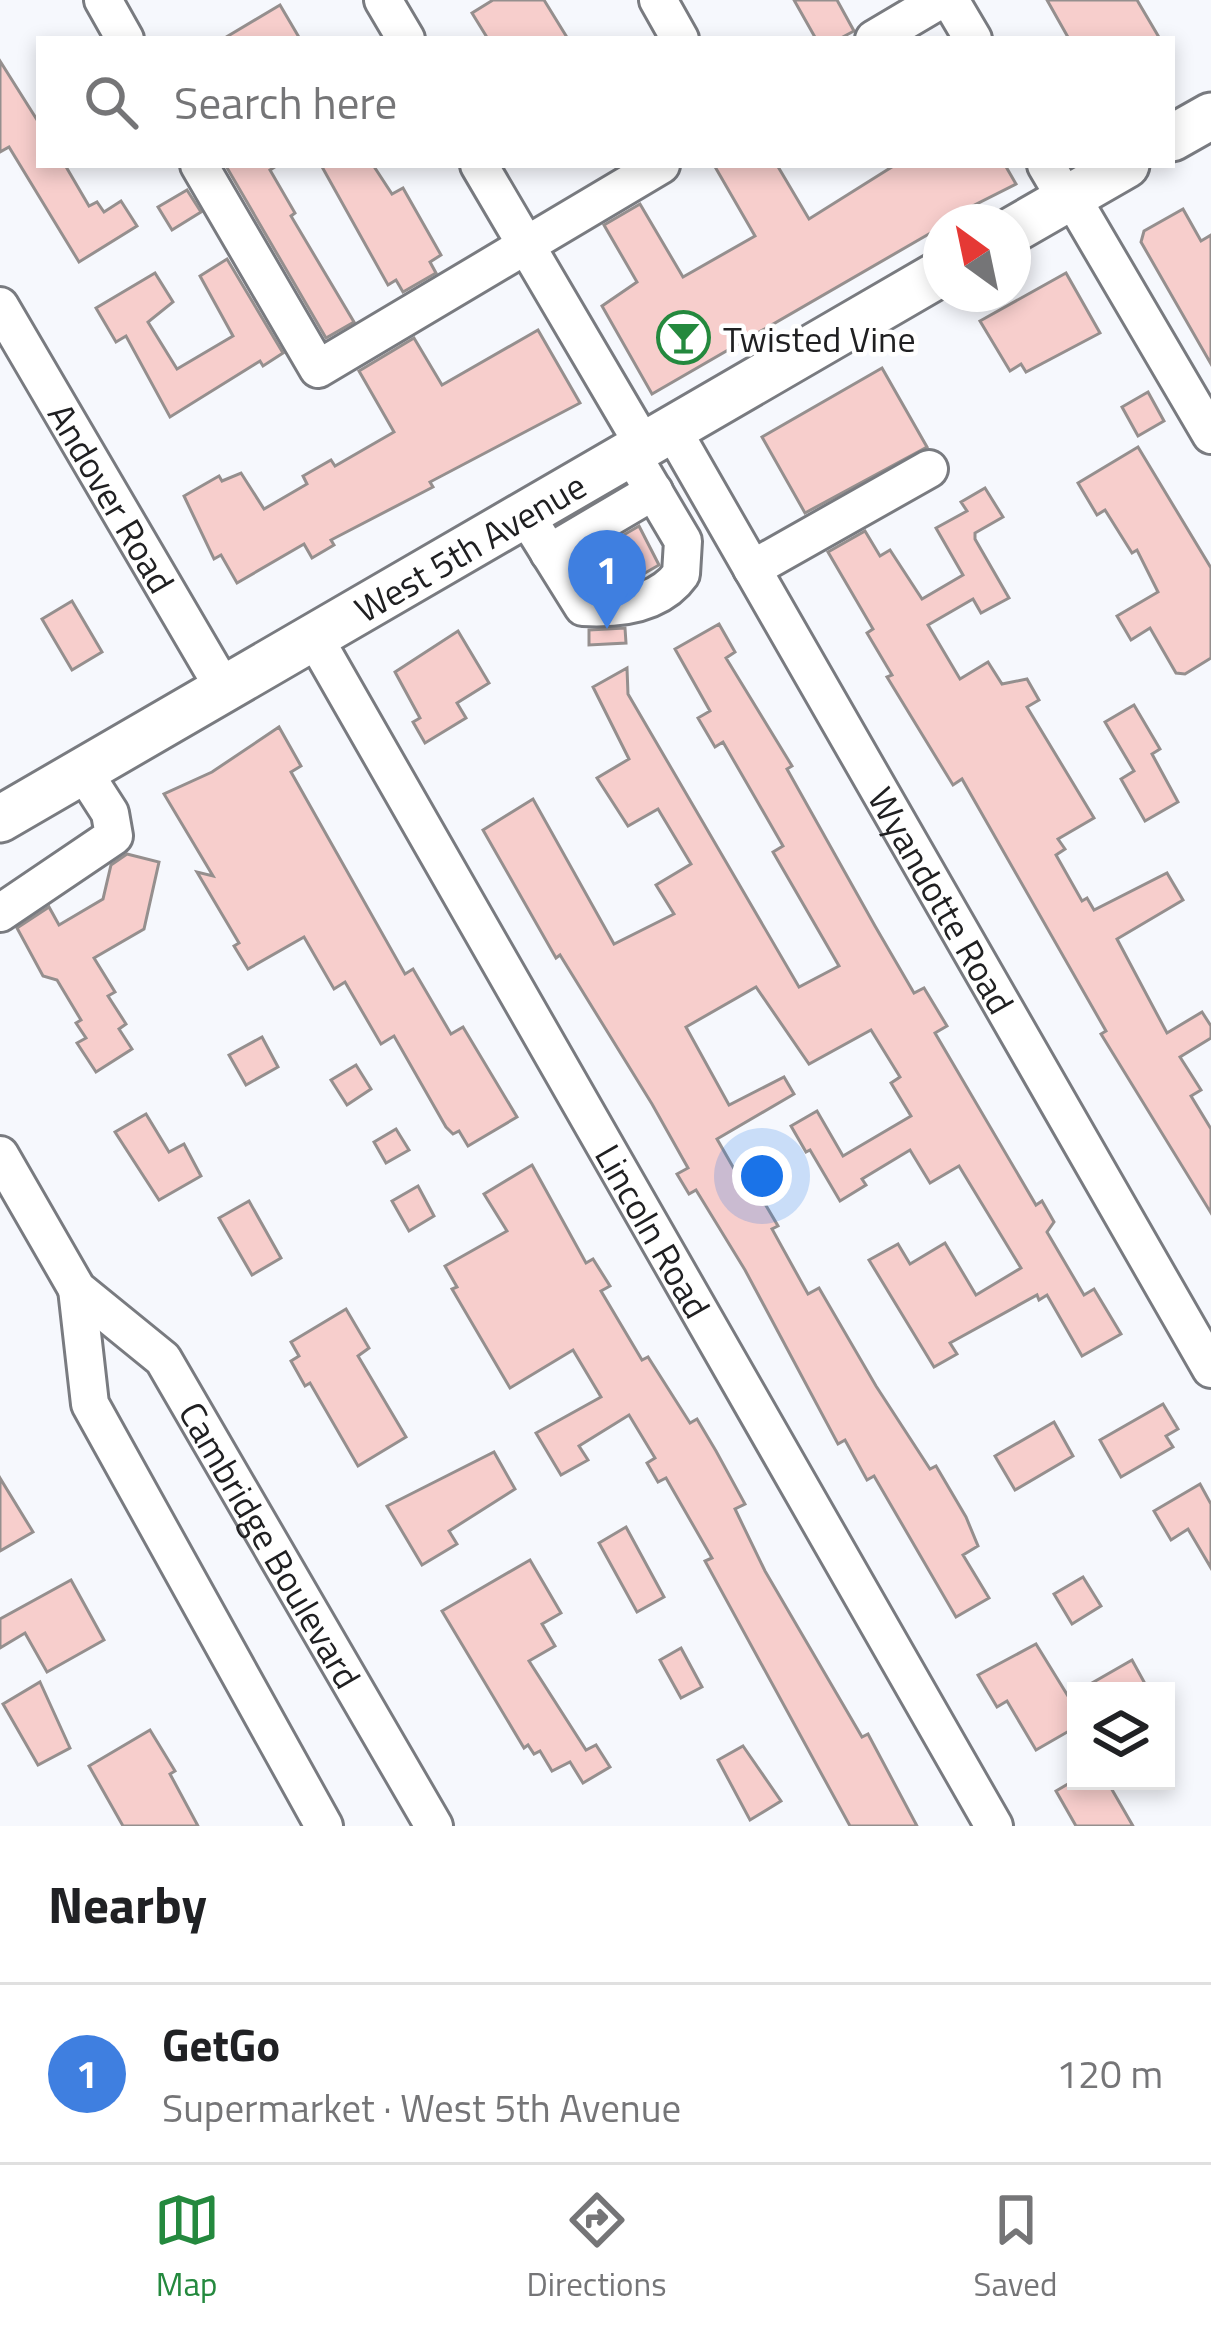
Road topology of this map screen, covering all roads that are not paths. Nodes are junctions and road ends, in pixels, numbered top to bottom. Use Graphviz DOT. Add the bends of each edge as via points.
graph roads {
  1 [pos="103,0"];
  2 [pos="383,0"];
  3 [pos="658,0"];
  4 [pos="940,0"];
  5 [pos="950,0"];
  6 [pos="123,36"];
  7 [pos="404,36"];
  8 [pos="678,36"];
  9 [pos="879,36"];
  10 [pos="971,36"];
  11 [pos="1211,116"];
  12 [pos="1175,136"];
  13 [pos="201,168"];
  14 [pos="481,168"];
  15 [pos="656,168"];
  16 [pos="1117,168"];
  17 [pos="1061,187"];
  18 [pos="1031,214"];
  19 [pos="526,245"];
  20 [pos="923,285"];
  21 [pos="0,306"];
  22 [pos="1211,435"];
  23 [pos="654,467"];
  24 [pos="929,469"];
  25 [pos="709,494"];
  26 [pos="537,533"];
  27 [pos="752,568"];
  28 [pos="314,637"];
  29 [pos="224,689"];
  30 [pos="83,771"];
  31 [pos="0,819"];
  32 [pos="0,913"];
  33 [pos="0,1155"];
  34 [pos="77,1289"];
  35 [pos="1211,1369"];
  36 [pos="324,1826"];
  37 [pos="434,1826"];
  38 [pos="994,1826"];
  1 -- 6 [label="street"];
  2 -- 7 [label="street"];
  3 -- 8 [label="street"];
  4 -- 9 [label="street"];
  5 -- 10 [label="street"];
  11 -- 12 [label="main road"];
  13 -- 19 [label="street" via="318,369"];
  14 -- 19 [label="street, Wyandotte Road"];
  15 -- 19 [label="street"];
  16 -- 17 [label="main road"];
  17 -- 18 [label="main road"];
  17 -- 22 [label="street"];
  19 -- 23 [label="street, Wyandotte Road"];
  20 -- 23 [label="main road, West 5th Avenue"];
  21 -- 29 [label="street, Andover Road"];
  23 -- 25 [label="street, Wyandotte Road"];
  23 -- 25 [label="street"];
  23 -- 26 [label="main road, West 5th Avenue"];
  23 -- 26 [label="street" via="683,541 681,574 663,591 622,609 583,607"];
  24 -- 27 [label="street"];
  25 -- 27 [label="street, Wyandotte Road"];
  26 -- 28 [label="main road, West 5th Avenue"];
  27 -- 35 [label="street, Wyandotte Road"];
  28 -- 29 [label="main road, West 5th Avenue"];
  28 -- 38 [label="street, Lincoln Road"];
  29 -- 30 [label="main road, West 5th Avenue"];
  30 -- 31 [label="main road, West 5th Avenue"];
  30 -- 32 [label="street" via="110,813 114,836"];
  33 -- 34 [label="street, Cambridge Boulevard"];
  34 -- 36 [label="street, Cambridge Boulevard" via="90,1404"];
  34 -- 37 [label="street, Cambridge Boulevard" via="163,1359"];
}
